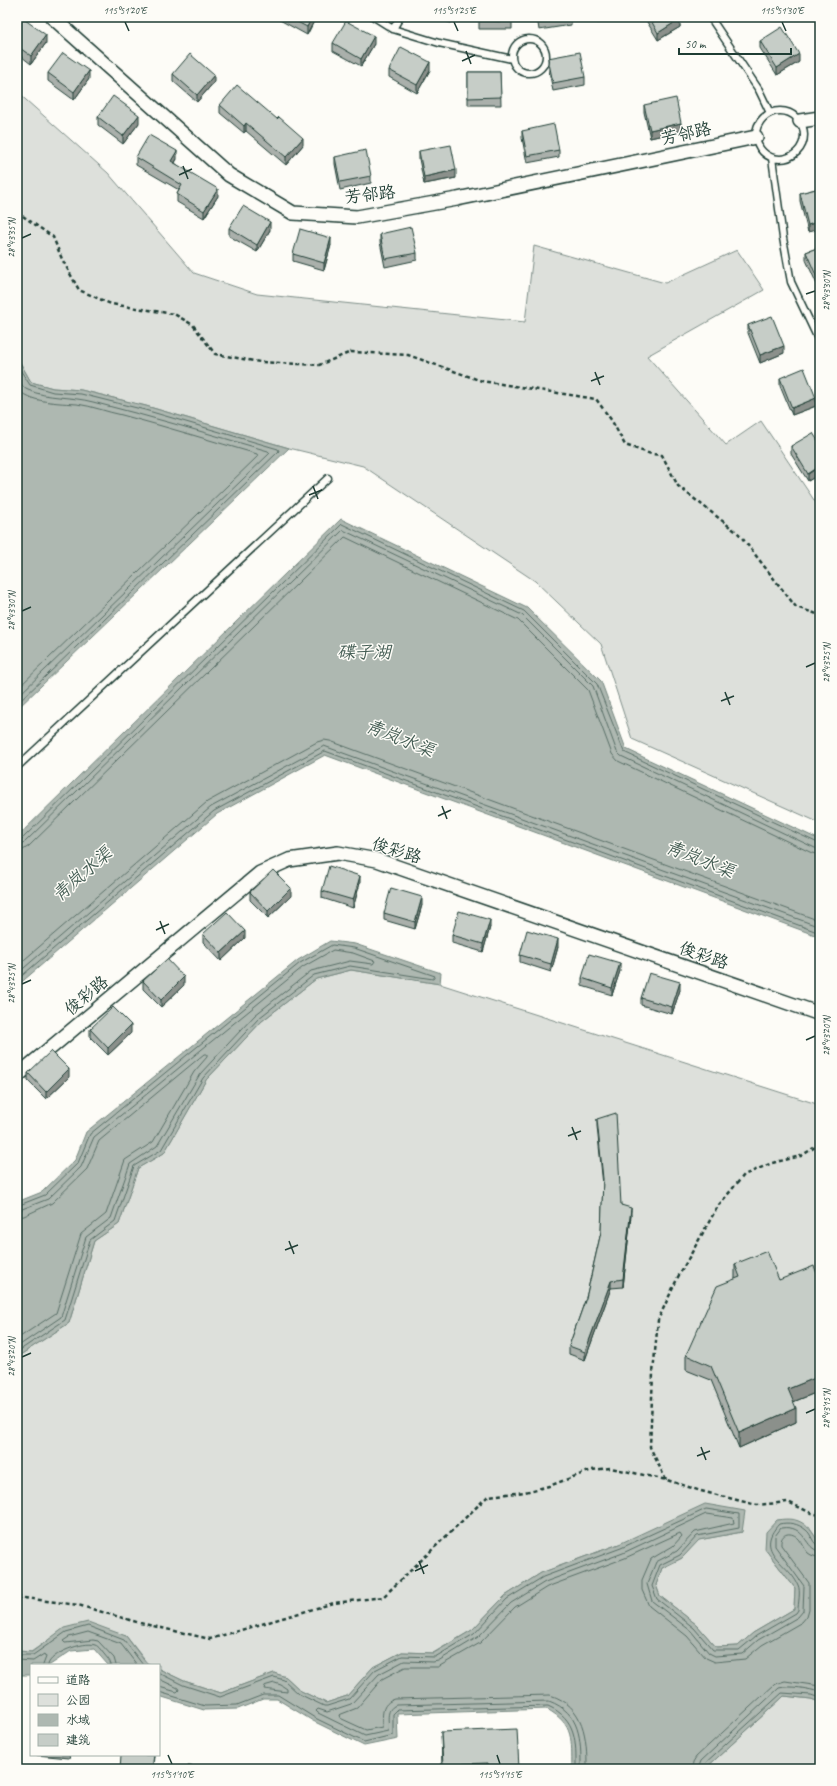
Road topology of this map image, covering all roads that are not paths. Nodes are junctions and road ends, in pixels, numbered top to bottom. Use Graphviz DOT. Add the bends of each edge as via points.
graph roads {
  1 [pos="52,17"];
  2 [pos="374,17"];
  3 [pos="400,17"];
  4 [pos="710,17"];
  5 [pos="393,29"];
  6 [pos="512,59"];
  7 [pos="770,113"];
  8 [pos="820,118"];
  9 [pos="800,121"];
  10 [pos="756,137"];
  11 [pos="772,158"];
  12 [pos="820,343"];
  13 [pos="328,478"];
  14 [pos="17,767"];
  15 [pos="820,1014"];
  16 [pos="17,1076"];
  1 -- 10 [label="street, 芳邻路" via="229,175 292,213 357,217 457,199"];
  2 -- 5 [label="lane"];
  3 -- 5 [label="lane"];
  4 -- 7 [label="lane" via="759,90"];
  5 -- 6 [label="lane" via="439,43"];
  6 -- 6 [label="lane" via="518,69 532,73 543,67 546,56 543,46 537,41 526,39 516,45"];
  7 -- 9 [label="lane" via="786,112"];
  7 -- 10 [label="lane" via="761,120"];
  8 -- 9 [label="street"];
  9 -- 11 [label="lane" via="804,128 804,140 800,149 787,158"];
  10 -- 11 [label="lane" via="761,150"];
  11 -- 12 [label="lane" via="791,282"];
  13 -- 14 [label="lane"];
  15 -- 16 [label="street, 俊彩路" via="377,860 338,853 289,860 260,873"];
}
